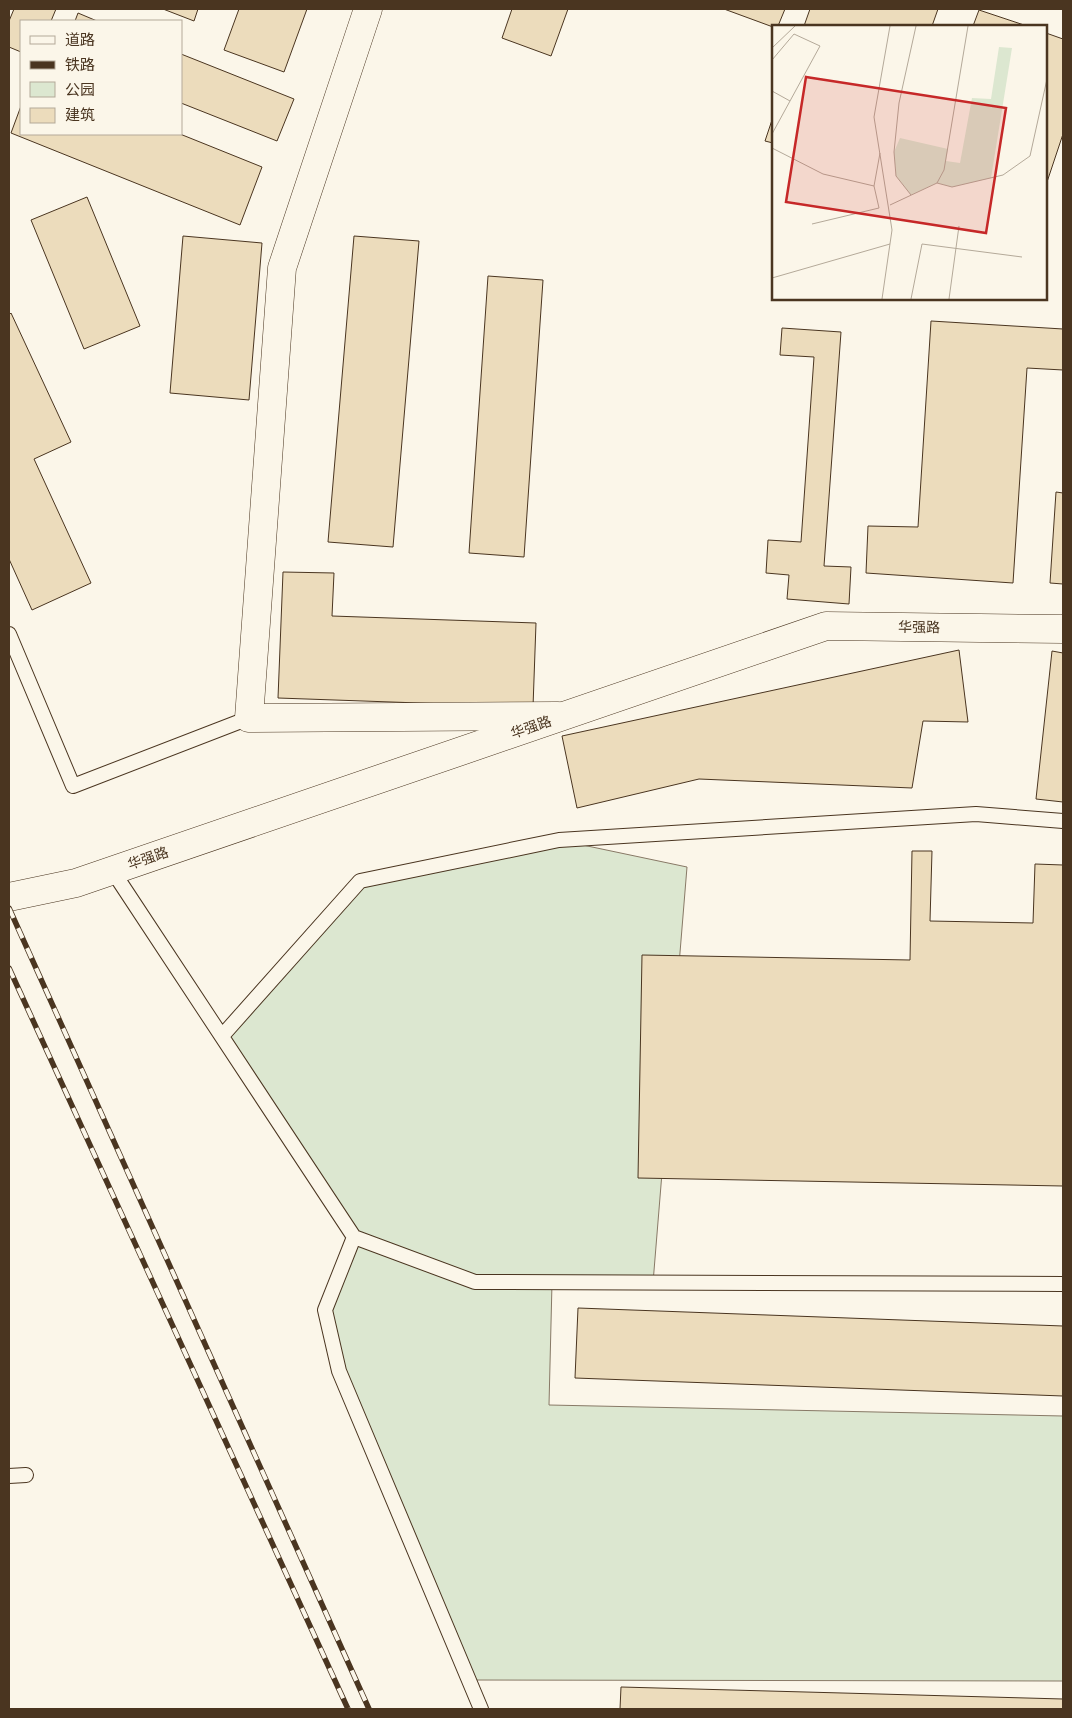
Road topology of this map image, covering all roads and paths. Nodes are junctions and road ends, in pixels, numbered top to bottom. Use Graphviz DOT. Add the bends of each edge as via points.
graph roads {
  1 [pos="368,9"];
  2 [pos="1063,629"];
  3 [pos="9,634"];
  4 [pos="562,716"];
  5 [pos="249,718"];
  6 [pos="1063,821"];
  7 [pos="112,870"];
  8 [pos="9,897"];
  9 [pos="222,1036"];
  10 [pos="354,1237"];
  11 [pos="1063,1284"];
  12 [pos="26,1475"];
  13 [pos="9,1476"];
  14 [pos="481,1709"];
  1 -- 5 [label="street" via="282,268"];
  2 -- 4 [label="street, 华强路" via="826,626"];
  3 -- 5 [label="lane" via="73,786"];
  4 -- 5 [label="street"];
  4 -- 7 [label="street, 华强路"];
  6 -- 9 [label="lane" via="976,814 559,840 360,881"];
  7 -- 8 [label="street, 华强路" via="76,883"];
  7 -- 9 [label="lane"];
  9 -- 10 [label="lane"];
  10 -- 11 [label="lane" via="475,1282"];
  10 -- 14 [label="lane" via="325,1310 338,1371"];
  12 -- 13 [label="lane"];
}
